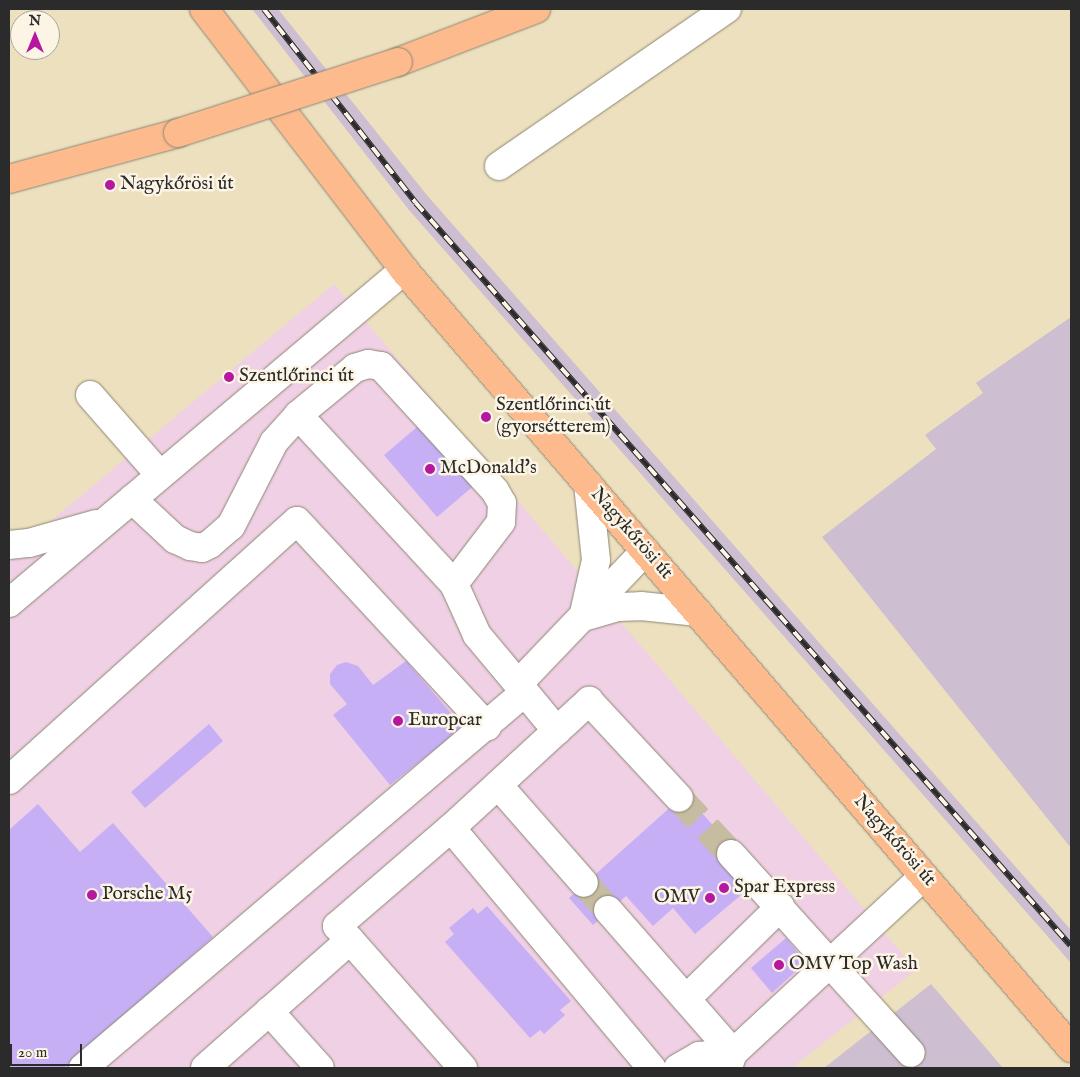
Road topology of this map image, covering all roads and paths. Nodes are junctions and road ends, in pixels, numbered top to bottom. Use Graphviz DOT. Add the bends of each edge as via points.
graph roads {
  1 [pos="204,9"];
  2 [pos="536,9"];
  3 [pos="727,9"];
  4 [pos="499,166"];
  5 [pos="9,179"];
  6 [pos="404,270"];
  7 [pos="90,394"];
  8 [pos="298,415"];
  9 [pos="160,475"];
  10 [pos="588,484"];
  11 [pos="132,499"];
  12 [pos="104,522"];
  13 [pos="9,545"];
  14 [pos="645,551"];
  15 [pos="454,584"];
  16 [pos="9,603"];
  17 [pos="698,612"];
  18 [pos="583,616"];
  19 [pos="522,688"];
  20 [pos="487,726"];
  21 [pos="557,731"];
  22 [pos="9,780"];
  23 [pos="498,785"];
  24 [pos="679,798"];
  25 [pos="451,828"];
  26 [pos="731,854"];
  27 [pos="924,876"];
  28 [pos="584,883"];
  29 [pos="780,907"];
  30 [pos="608,910"];
  31 [pos="350,940"];
  32 [pos="836,956"];
  33 [pos="686,999"];
  34 [pos="269,1011"];
  35 [pos="1071,1048"];
  36 [pos="911,1053"];
  37 [pos="731,1061"];
  38 [pos="84,1068"];
  39 [pos="205,1068"];
  40 [pos="320,1068"];
  41 [pos="463,1068"];
  42 [pos="652,1068"];
  43 [pos="678,1068"];
  1 -- 6 [label="main road, Nagykőrösi út"];
  2 -- 5 [label="main road, bridge" via="398,62 178,133"];
  3 -- 4 [label="street"];
  6 -- 9 [label="street"];
  6 -- 10 [label="main road, Nagykőrösi út"];
  7 -- 9 [label="street"];
  8 -- 11 [label="street" via="274,442 231,526 210,544 196,547 174,539"];
  8 -- 15 [label="street"];
  8 -- 15 [label="street" via="355,368 368,364 386,370 495,491 502,503 501,522"];
  9 -- 11 [label="street"];
  10 -- 14 [label="main road, Nagykőrösi út"];
  10 -- 18 [label="street" via="596,560"];
  11 -- 12 [label="street"];
  12 -- 13 [label="street" via="29,543"];
  12 -- 16 [label="street"];
  14 -- 17 [label="main road, Nagykőrösi út"];
  14 -- 18 [label="street"];
  15 -- 19 [label="street" via="477,635"];
  17 -- 18 [label="street" via="641,606 617,607"];
  17 -- 27 [label="main road, Nagykőrösi út"];
  18 -- 19 [label="street"];
  19 -- 20 [label="street"];
  19 -- 21 [label="street"];
  20 -- 22 [label="street" via="297,521"];
  20 -- 38 [label="street"];
  21 -- 23 [label="street"];
  21 -- 24 [label="street" via="589,701"];
  23 -- 25 [label="street"];
  23 -- 28 [label="street"];
  25 -- 31 [label="street" via="337,926"];
  25 -- 42 [label="street"];
  26 -- 29 [label="street"];
  27 -- 32 [label="street"];
  27 -- 35 [label="main road, Nagykőrösi út"];
  29 -- 32 [label="street"];
  29 -- 33 [label="street"];
  30 -- 33 [label="street"];
  31 -- 34 [label="street"];
  31 -- 41 [label="street"];
  32 -- 36 [label="street"];
  32 -- 37 [label="street"];
  33 -- 37 [label="street"];
  34 -- 39 [label="street"];
  34 -- 40 [label="street"];
  37 -- 43 [label="street" via="699,1056"];
}
